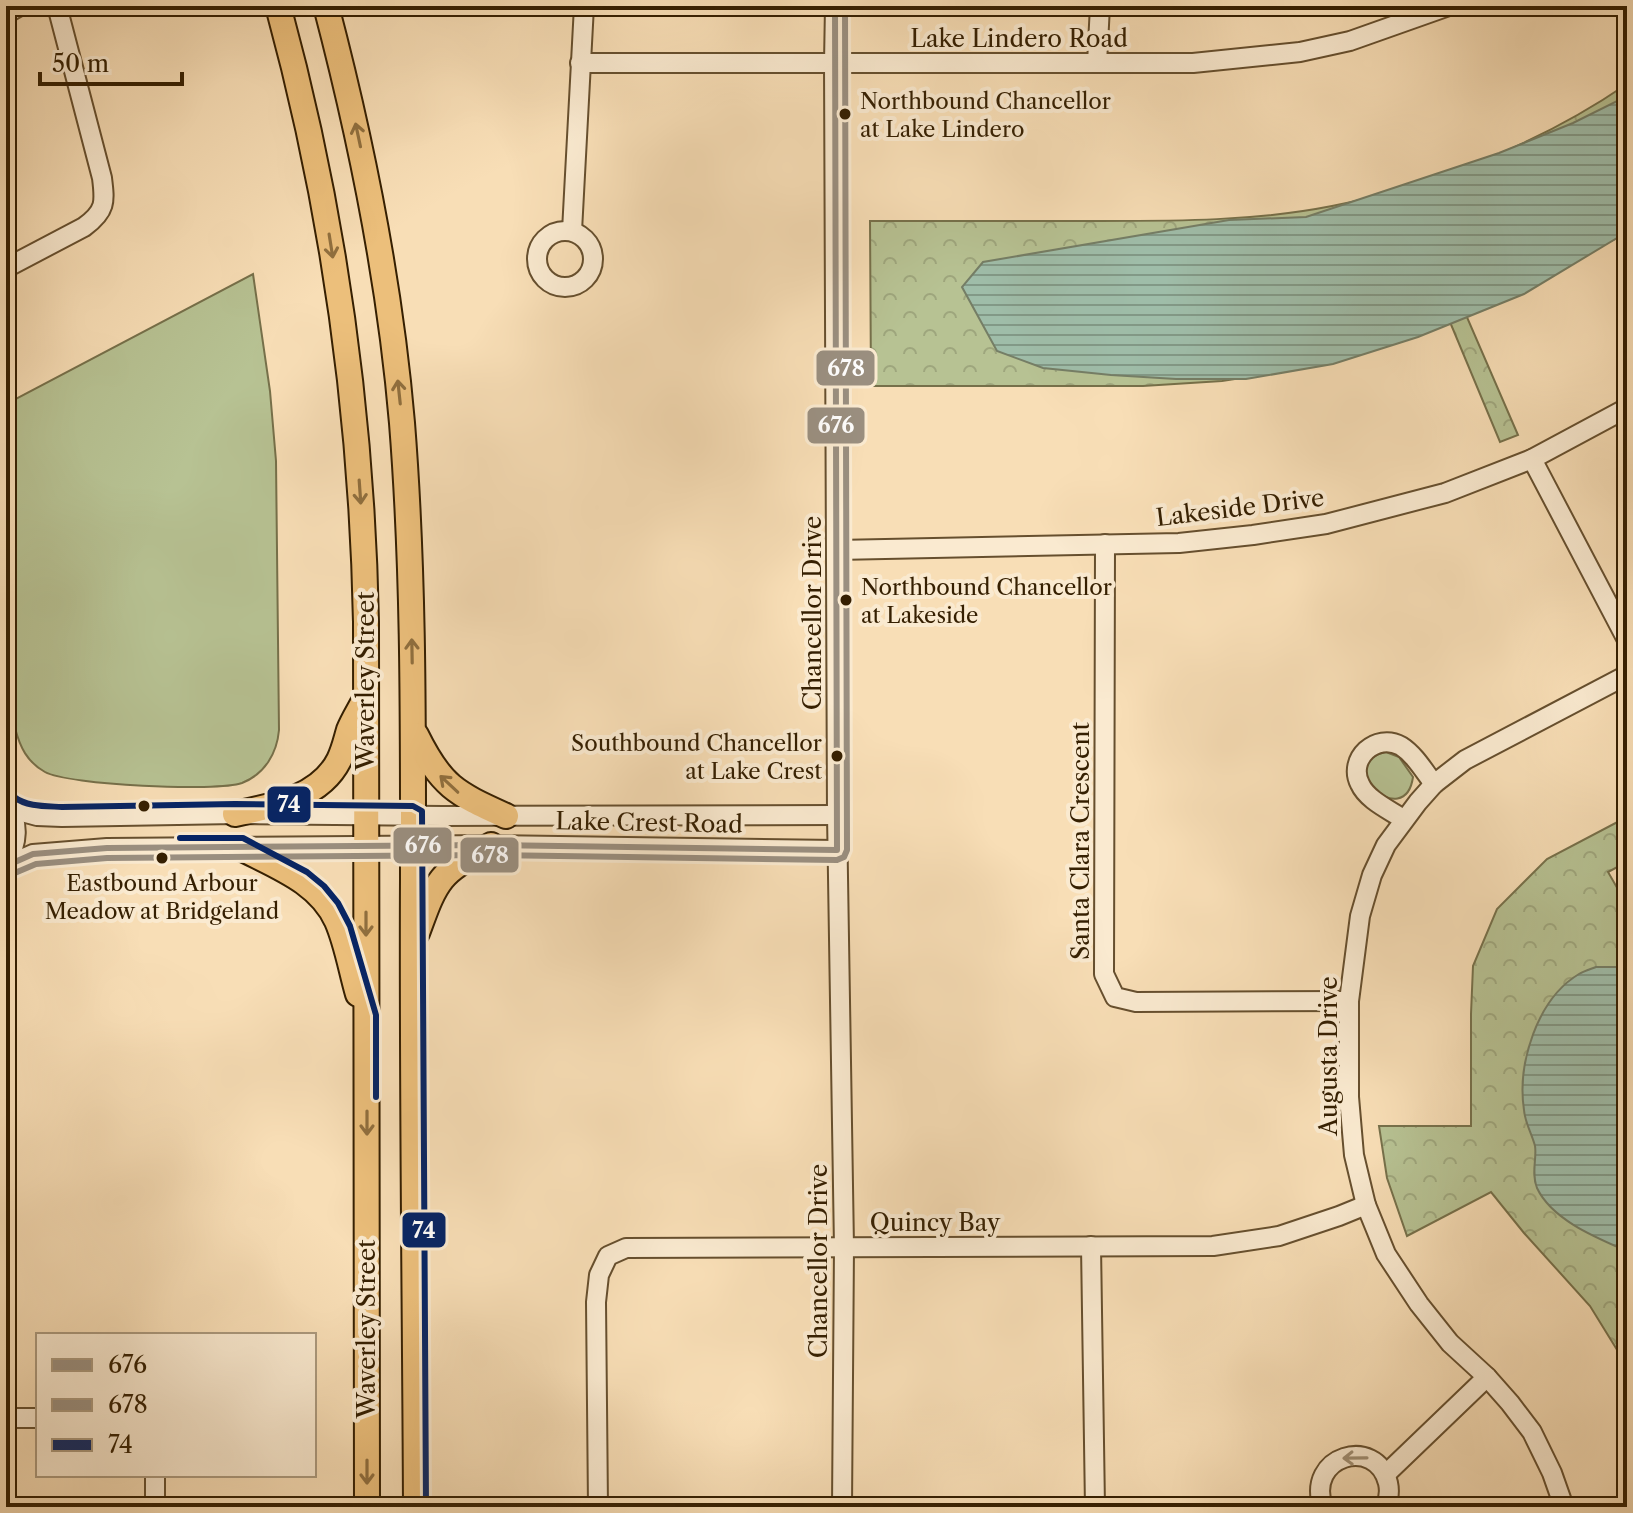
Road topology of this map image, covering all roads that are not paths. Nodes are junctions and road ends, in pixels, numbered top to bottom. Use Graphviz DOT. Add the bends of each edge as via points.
graph roads {
  1 [pos="20,6"];
  2 [pos="57,6"];
  3 [pos="278,6"];
  4 [pos="326,6"];
  5 [pos="584,6"];
  6 [pos="835,6"];
  7 [pos="1100,6"];
  8 [pos="1447,7"];
  9 [pos="6,14"];
  10 [pos="580,63"];
  11 [pos="834,63"];
  12 [pos="1097,63"];
  13 [pos="572,231"];
  14 [pos="6,268"];
  15 [pos="1627,408"];
  16 [pos="1532,459"];
  17 [pos="1105,544"];
  18 [pos="837,550"];
  19 [pos="1627,640"];
  20 [pos="1627,675"];
  21 [pos="366,698"];
  22 [pos="413,729"];
  23 [pos="1434,784"];
  24 [pos="8,806"];
  25 [pos="235,814"];
  26 [pos="837,815"];
  27 [pos="367,816"];
  28 [pos="413,816"];
  29 [pos="506,816"];
  30 [pos="1403,819"];
  31 [pos="491,845"];
  32 [pos="367,846"];
  33 [pos="413,846"];
  34 [pos="239,847"];
  35 [pos="837,850"];
  36 [pos="6,864"];
  37 [pos="413,942"];
  38 [pos="1349,1001"];
  39 [pos="366,1017"];
  40 [pos="1366,1205"];
  41 [pos="1091,1246"];
  42 [pos="844,1247"];
  43 [pos="1487,1377"];
  44 [pos="6,1418"];
  45 [pos="36,1418"];
  46 [pos="1386,1474"];
  47 [pos="155,1477"];
  48 [pos="155,1507"];
  49 [pos="367,1507"];
  50 [pos="416,1507"];
  51 [pos="598,1507"];
  52 [pos="842,1507"];
  53 [pos="1095,1507"];
  54 [pos="1323,1507"];
  55 [pos="1385,1507"];
  56 [pos="1564,1507"];
  1 -- 9 [label="street"];
  2 -- 14 [label="street" via="102,178 104,204 84,227"];
  3 -- 21 [label="main road, Waverley Street, one-way" via="315,157 344,334 361,496"];
  22 -- 4 [label="main road, Waverley Street, one-way" via="409,546 396,367 367,179"];
  5 -- 10 [label="street"];
  6 -- 11 [label="street, Chancellor Drive"];
  7 -- 12 [label="street"];
  8 -- 12 [label="street, Lake Lindero Road" via="1350,41 1300,52 1193,63"];
  10 -- 11 [label="street, Lake Lindero Road"];
  10 -- 13 [label="street"];
  11 -- 12 [label="street, Lake Lindero Road"];
  11 -- 18 [label="street, Chancellor Drive"];
  15 -- 16 [label="street, Lakeside Drive"];
  16 -- 17 [label="street, Lakeside Drive" via="1445,493 1326,524 1179,543"];
  16 -- 19 [label="street"];
  17 -- 18 [label="street, Lakeside Drive"];
  17 -- 38 [label="street, Santa Clara Crescent" via="1104,974 1115,997 1136,1002"];
  18 -- 26 [label="street, Chancellor Drive"];
  20 -- 23 [label="street, Augusta Drive" via="1465,760"];
  21 -- 25 [label="main road" via="340,759 324,779 299,796"];
  21 -- 27 [label="main road, Waverley Street"];
  22 -- 28 [label="main road, Waverley Street"];
  29 -- 22 [label="main road, one-way" via="449,786"];
  23 -- 30 [label="street, Augusta Drive"];
  23 -- 30 [label="street" via="1413,756 1392,742 1367,748 1359,757 1355,769 1366,793"];
  24 -- 25 [label="street, Lake Crest Road" via="37,816 62,817"];
  24 -- 36 [label="street" via="16,835"];
  25 -- 27 [label="street, Lake Crest Road"];
  26 -- 29 [label="street, Lake Crest Road"];
  26 -- 35 [label="street, Chancellor Drive"];
  27 -- 28 [label="street, Lake Crest Road"];
  27 -- 32 [label="main road, Waverley Street"];
  28 -- 29 [label="street, Lake Crest Road"];
  28 -- 33 [label="main road, Waverley Street"];
  30 -- 38 [label="street, Augusta Drive" via="1372,875 1360,916"];
  31 -- 33 [label="street, Lake Crest Road"];
  31 -- 35 [label="street, Lake Crest Road"];
  31 -- 37 [label="main road" via="444,877"];
  32 -- 33 [label="street, Lake Crest Road"];
  32 -- 34 [label="street, Lake Crest Road"];
  32 -- 39 [label="main road, Waverley Street, one-way"];
  33 -- 37 [label="main road, Waverley Street"];
  34 -- 36 [label="street, Lake Crest Road" via="72,850 33,854"];
  34 -- 39 [label="main road" via="301,880 330,909"];
  35 -- 42 [label="street, Chancellor Drive"];
  37 -- 50 [label="main road, Waverley Street"];
  38 -- 40 [label="street, Augusta Drive" via="1351,1126"];
  39 -- 49 [label="main road, Waverley Street, one-way"];
  40 -- 41 [label="street, Quincy Bay" via="1279,1236 1213,1246"];
  40 -- 43 [label="street, Augusta Drive" via="1386,1254 1419,1304"];
  41 -- 42 [label="street, Quincy Bay"];
  41 -- 53 [label="street"];
  42 -- 51 [label="street, Quincy Bay" via="626,1248 608,1256 596,1302"];
  42 -- 52 [label="street, Chancellor Drive"];
  43 -- 46 [label="street"];
  43 -- 56 [label="street, Augusta Drive" via="1532,1432"];
  44 -- 45 [label="street"];
  46 -- 54 [label="street, one-way" via="1361,1456 1332,1463 1319,1486"];
  46 -- 55 [label="street" via="1390,1490"];
  47 -- 48 [label="street"];
}
